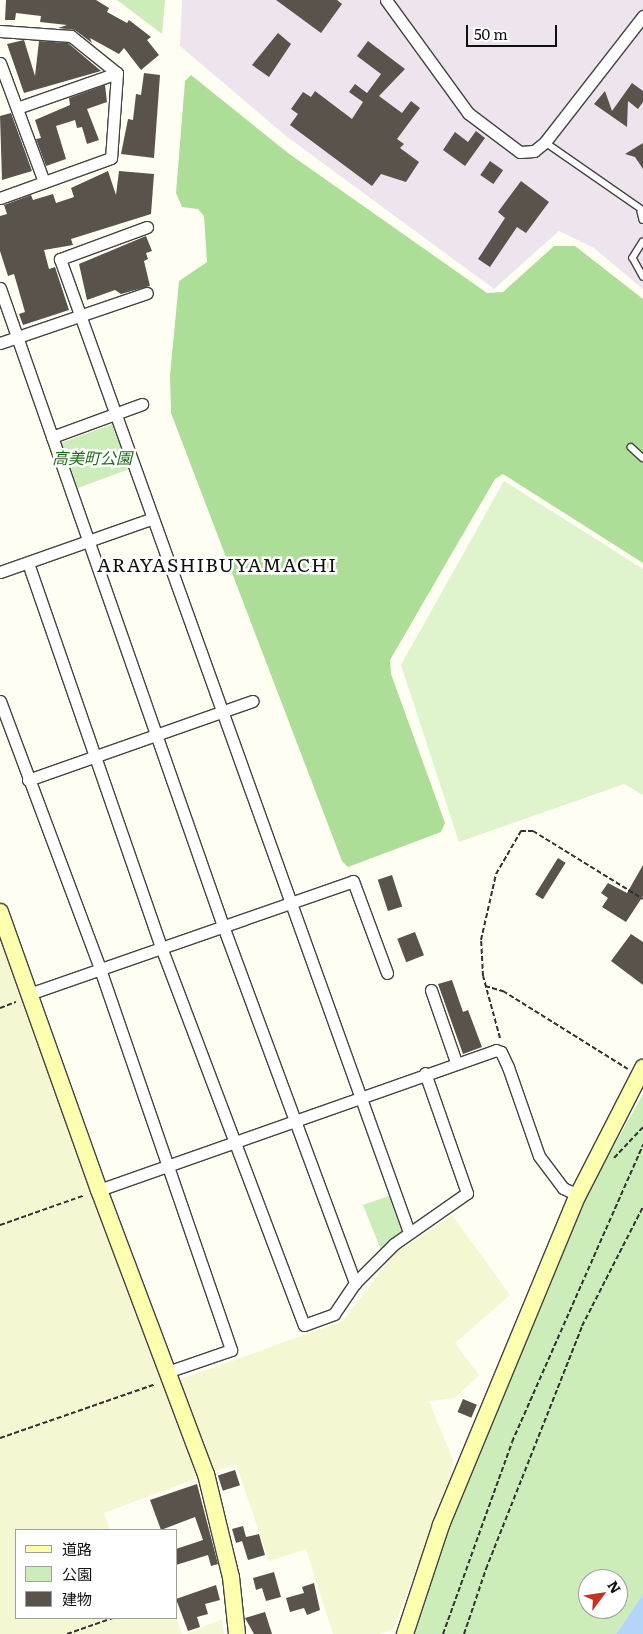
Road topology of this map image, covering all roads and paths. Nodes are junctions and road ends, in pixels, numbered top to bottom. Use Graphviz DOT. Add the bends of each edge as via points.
graph roads {
  1 [pos="386,0"];
  2 [pos="643,16"];
  3 [pos="0,31"];
  4 [pos="0,63"];
  5 [pos="117,73"];
  6 [pos="17,108"];
  7 [pos="545,142"];
  8 [pos="44,182"];
  9 [pos="0,198"];
  10 [pos="642,211"];
  11 [pos="643,220"];
  12 [pos="147,227"];
  13 [pos="643,242"];
  14 [pos="643,276"];
  15 [pos="0,288"];
  16 [pos="147,293"];
  17 [pos="81,316"];
  18 [pos="18,338"];
  19 [pos="0,343"];
  20 [pos="142,404"];
  21 [pos="116,414"];
  22 [pos="52,437"];
  23 [pos="631,447"];
  24 [pos="643,458"];
  25 [pos="153,518"];
  26 [pos="89,541"];
  27 [pos="28,563"];
  28 [pos="0,572"];
  29 [pos="0,701"];
  30 [pos="252,701"];
  31 [pos="220,713"];
  32 [pos="157,736"];
  33 [pos="95,758"];
  34 [pos="28,780"];
  35 [pos="643,898"];
  36 [pos="290,903"];
  37 [pos="0,912"];
  38 [pos="223,926"];
  39 [pos="161,947"];
  40 [pos="100,969"];
  41 [pos="388,973"];
  42 [pos="485,986"];
  43 [pos="431,990"];
  44 [pos="30,996"];
  45 [pos="0,1008"];
  46 [pos="498,1050"];
  47 [pos="456,1062"];
  48 [pos="641,1072"];
  49 [pos="425,1073"];
  50 [pos="361,1096"];
  51 [pos="295,1120"];
  52 [pos="236,1141"];
  53 [pos="643,1145"];
  54 [pos="166,1166"];
  55 [pos="99,1190"];
  56 [pos="578,1195"];
  57 [pos="643,1207"];
  58 [pos="0,1225"];
  59 [pos="409,1232"];
  60 [pos="355,1283"];
  61 [pos="169,1376"];
  62 [pos="0,1438"];
  63 [pos="110,1619"];
  64 [pos="67,1634"];
  65 [pos="237,1634"];
  66 [pos="405,1634"];
  67 [pos="443,1634"];
  68 [pos="464,1634"];
  1 -- 7 [label="street" via="468,113 520,152 534,151"];
  2 -- 7 [label="street"];
  3 -- 5 [label="street" via="71,36"];
  4 -- 6 [label="street"];
  5 -- 6 [label="street"];
  5 -- 8 [label="street" via="112,158"];
  6 -- 8 [label="street"];
  7 -- 10 [label="lane"];
  8 -- 9 [label="street"];
  10 -- 11 [label="lane"];
  12 -- 17 [label="street" via="60,260"];
  13 -- 14 [label="lane" via="633,258"];
  15 -- 18 [label="street"];
  16 -- 17 [label="street"];
  17 -- 18 [label="street"];
  17 -- 21 [label="street"];
  18 -- 19 [label="street"];
  18 -- 22 [label="street"];
  20 -- 21 [label="street"];
  21 -- 22 [label="street"];
  21 -- 25 [label="street"];
  22 -- 26 [label="street"];
  23 -- 24 [label="lane"];
  25 -- 26 [label="street"];
  25 -- 31 [label="street"];
  26 -- 27 [label="street"];
  26 -- 32 [label="street"];
  27 -- 28 [label="street"];
  27 -- 33 [label="street"];
  29 -- 34 [label="street"];
  30 -- 31 [label="street"];
  31 -- 32 [label="street"];
  31 -- 36 [label="street"];
  32 -- 33 [label="street"];
  32 -- 38 [label="street"];
  33 -- 34 [label="street"];
  33 -- 39 [label="street"];
  34 -- 40 [label="street"];
  35 -- 42 [label="path" via="524,828 496,874 487,904 481,940"];
  36 -- 38 [label="street"];
  36 -- 41 [label="street" via="353,882"];
  36 -- 50 [label="street"];
  37 -- 44 [label="street"];
  38 -- 39 [label="street"];
  38 -- 51 [label="street"];
  39 -- 40 [label="street"];
  39 -- 52 [label="street"];
  40 -- 44 [label="street"];
  40 -- 54 [label="street"];
  42 -- 46 [label="path" via="500,1035"];
  42 -- 48 [label="path" via="503,991"];
  43 -- 47 [label="street"];
  44 -- 45 [label="path"];
  44 -- 55 [label="street"];
  46 -- 47 [label="street"];
  46 -- 56 [label="street" via="539,1156 563,1188"];
  47 -- 49 [label="street"];
  48 -- 56 [label="street"];
  49 -- 50 [label="street"];
  49 -- 59 [label="street" via="466,1192"];
  50 -- 51 [label="street"];
  50 -- 59 [label="street"];
  51 -- 52 [label="street"];
  51 -- 60 [label="street"];
  52 -- 54 [label="street"];
  52 -- 60 [label="street" via="304,1325 334,1314"];
  53 -- 67 [label="path" via="512,1442"];
  54 -- 55 [label="street"];
  54 -- 61 [label="street" via="231,1350"];
  55 -- 58 [label="path"];
  55 -- 61 [label="street"];
  56 -- 66 [label="street" via="440,1525"];
  57 -- 68 [label="path" via="582,1326"];
  59 -- 60 [label="street"];
  61 -- 62 [label="path"];
  61 -- 65 [label="street" via="206,1474 232,1577"];
  63 -- 64 [label="path"];
}
